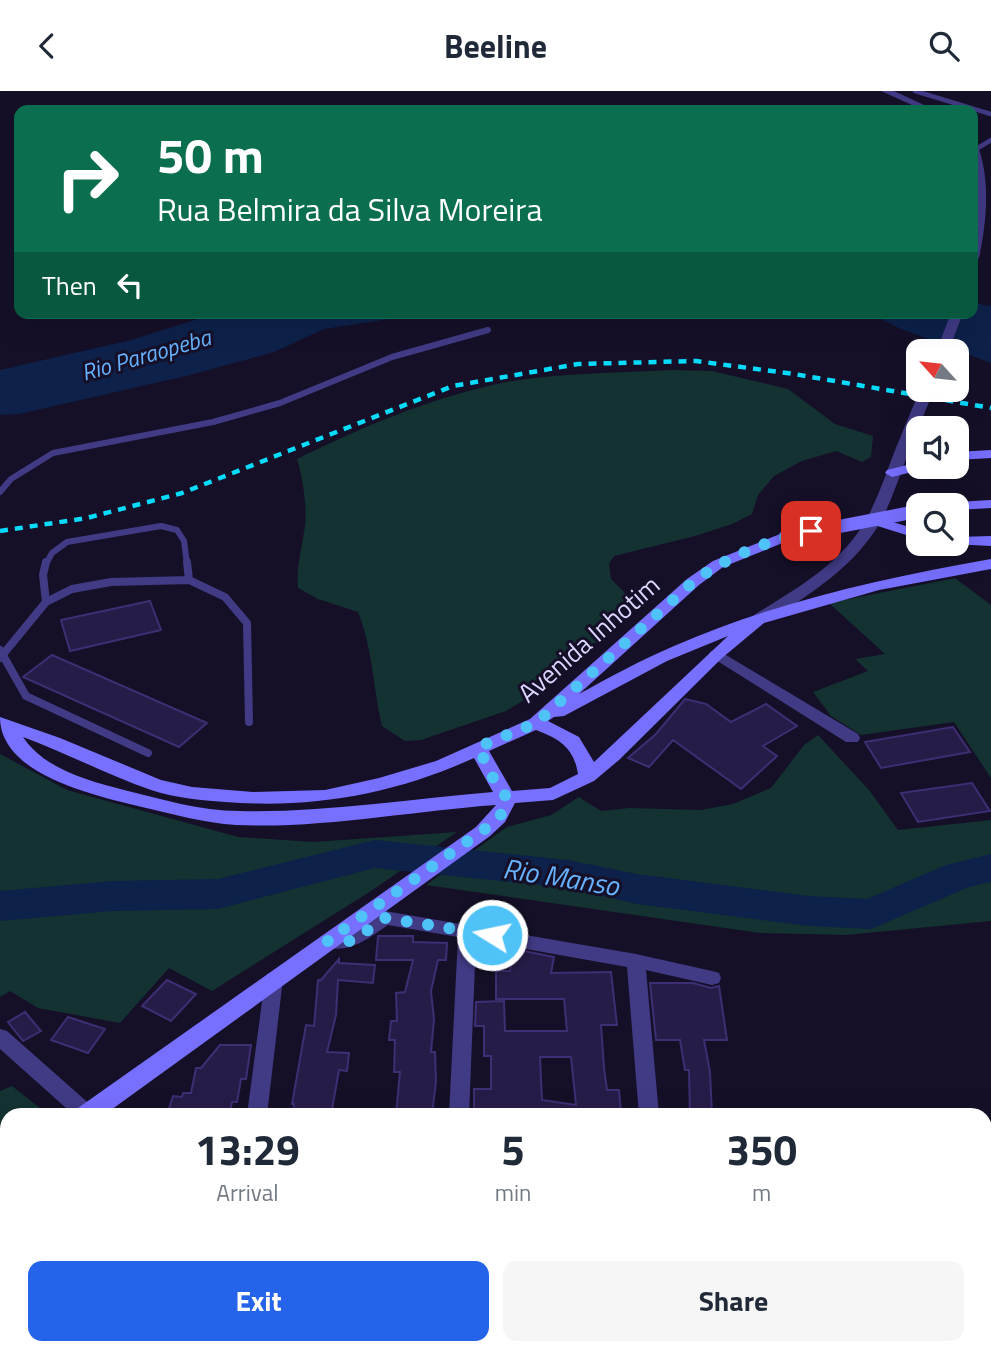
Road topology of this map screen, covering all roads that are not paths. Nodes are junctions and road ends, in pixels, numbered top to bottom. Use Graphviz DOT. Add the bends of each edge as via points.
graph roads {
  1 [pos="886,91"];
  2 [pos="915,91"];
  3 [pos="918,105"];
  4 [pos="961,105"];
  5 [pos="978,149"];
  6 [pos="978,237"];
  7 [pos="955,319"];
  8 [pos="488,330"];
  9 [pos="947,339"];
  10 [pos="922,403"];
  11 [pos="991,454"];
  12 [pos="969,455"];
  13 [pos="906,469"];
  14 [pos="892,473"];
  15 [pos="0,492"];
  16 [pos="991,504"];
  17 [pos="969,505"];
  18 [pos="906,514"];
  19 [pos="873,520"];
  20 [pos="906,531"];
  21 [pos="991,541"];
  22 [pos="969,542"];
  23 [pos="969,551"];
  24 [pos="985,565"];
  25 [pos="189,580"];
  26 [pos="46,602"];
  27 [pos="760,618"];
  28 [pos="716,654"];
  29 [pos="1,655"];
  30 [pos="249,722"];
  31 [pos="536,723"];
  32 [pos="3,725"];
  33 [pos="852,738"];
  34 [pos="478,747"];
  35 [pos="148,753"];
  36 [pos="588,777"];
  37 [pos="507,798"];
  38 [pos="467,931"];
  39 [pos="327,941"];
  40 [pos="636,961"];
  41 [pos="712,978"];
  42 [pos="274,979"];
  43 [pos="0,1037"];
  44 [pos="79,1108"];
  45 [pos="94,1108"];
  46 [pos="258,1108"];
  47 [pos="459,1108"];
  48 [pos="648,1108"];
  1 -- 3 [label="street"];
  2 -- 4 [label="lane"];
  5 -- 6 [label="street" via="990,170"];
  7 -- 9 [label="street"];
  8 -- 15 [label="lane" via="392,357 280,403 213,422 53,453 11,479"];
  10 -- 14 [label="street, bridge"];
  11 -- 12 [label="main road"];
  13 -- 14 [label="main road"];
  14 -- 19 [label="street"];
  16 -- 17 [label="main road"];
  18 -- 31 [label="main road, Avenida Inhotim, bridge" via="785,537 718,564"];
  19 -- 20 [label="main road"];
  19 -- 27 [label="street" via="854,547 811,587"];
  21 -- 22 [label="main road"];
  23 -- 24 [label="main road"];
  24 -- 27 [label="main road" via="878,584"];
  25 -- 26 [label="lane" via="111,582 72,589"];
  25 -- 26 [label="lane" via="184,541 177,530 161,526 58,546 44,562"];
  25 -- 30 [label="lane" via="225,597 247,623"];
  26 -- 29 [label="lane"];
  27 -- 28 [label="main road, Avenida Inhotim"];
  27 -- 31 [label="main road" via="694,643"];
  28 -- 33 [label="street"];
  28 -- 36 [label="main road, Avenida Inhotim"];
  29 -- 35 [label="lane" via="26,696"];
  31 -- 34 [label="main road, Avenida Inhotim"];
  31 -- 36 [label="main road" via="578,744 586,756"];
  32 -- 34 [label="main road, Avenida Inhotim" via="157,785 253,798 326,796 380,784 442,765"];
  32 -- 37 [label="main road, Avenida Inhotim" via="24,753 65,778 190,813 237,818 330,815"];
  34 -- 37 [label="main road"];
  36 -- 37 [label="main road, Avenida Inhotim" via="553,794"];
  37 -- 39 [label="main road" via="496,821"];
  38 -- 39 [label="street" via="385,918 352,941"];
  38 -- 40 [label="street"];
  38 -- 47 [label="street"];
  39 -- 42 [label="main road"];
  40 -- 41 [label="street"];
  40 -- 48 [label="street"];
  42 -- 45 [label="main road"];
  42 -- 46 [label="street"];
  43 -- 44 [label="street"];
}
